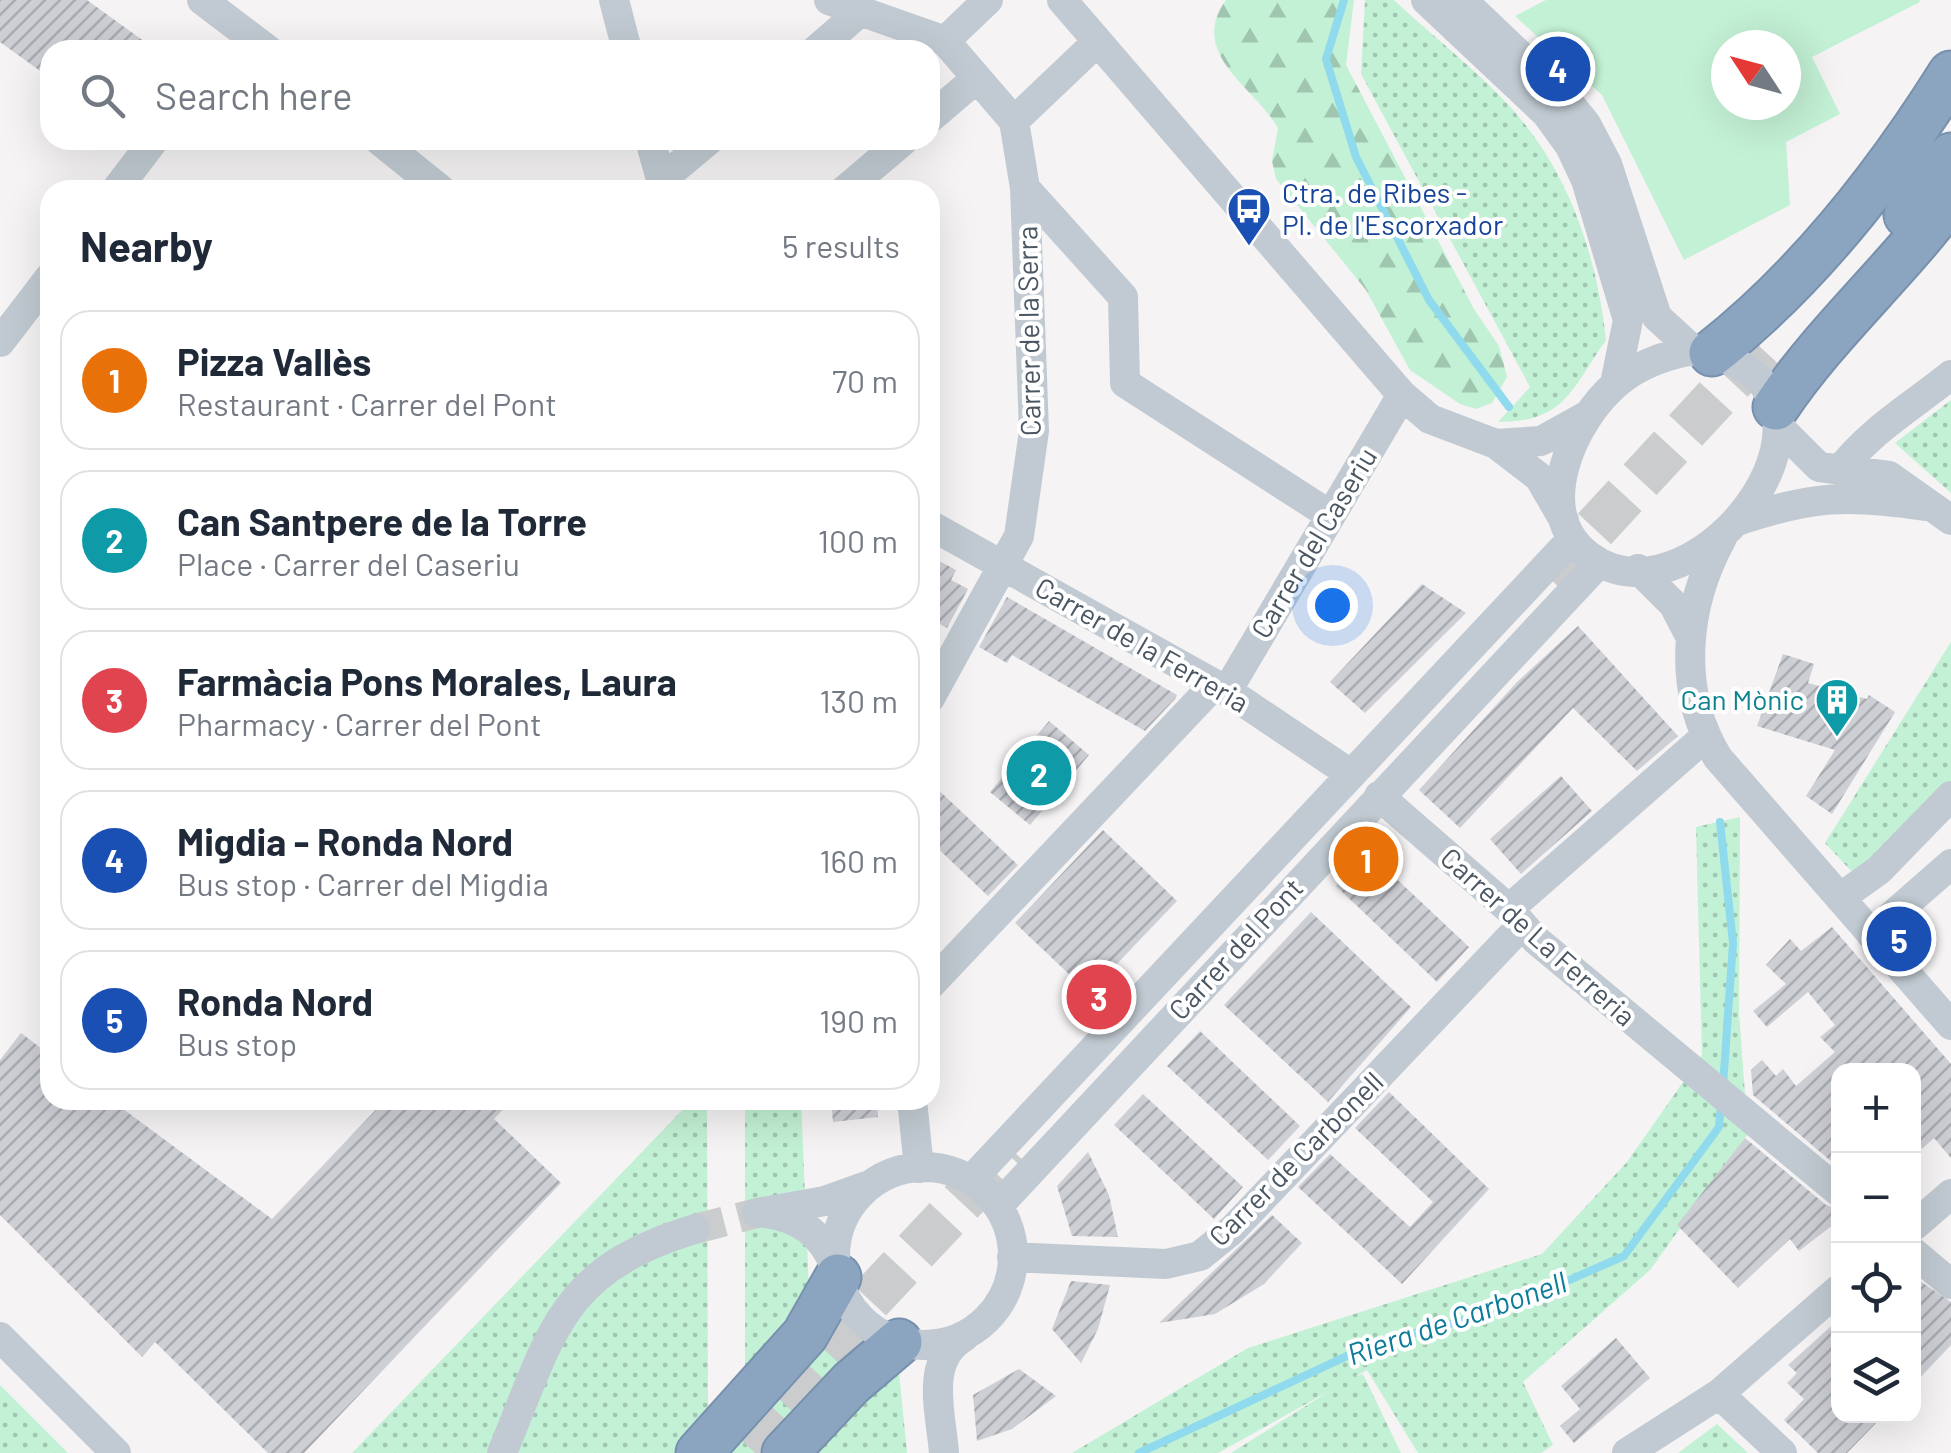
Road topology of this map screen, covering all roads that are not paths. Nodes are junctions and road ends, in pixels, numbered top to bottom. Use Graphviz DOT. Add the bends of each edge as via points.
graph roads {
  1 [pos="202,0"];
  2 [pos="614,0"];
  3 [pos="828,0"];
  4 [pos="988,0"];
  5 [pos="1062,0"];
  6 [pos="1426,0"];
  7 [pos="1462,0"];
  8 [pos="857,6"];
  9 [pos="231,39"];
  10 [pos="624,40"];
  11 [pos="825,40"];
  12 [pos="945,41"];
  13 [pos="1097,42"];
  14 [pos="1951,74"];
  15 [pos="977,78"];
  16 [pos="940,109"];
  17 [pos="1014,122"];
  18 [pos="1951,125"];
  19 [pos="146,150"];
  20 [pos="391,150"];
  21 [pos="653,150"];
  22 [pos="699,150"];
  23 [pos="892,150"];
  24 [pos="1951,156"];
  25 [pos="124,180"];
  26 [pos="429,180"];
  27 [pos="661,180"];
  28 [pos="667,180"];
  29 [pos="857,180"];
  30 [pos="1025,188"];
  31 [pos="1951,197"];
  32 [pos="40,290"];
  33 [pos="0,342"];
  34 [pos="1703,352"];
  35 [pos="1951,375"];
  36 [pos="1615,384"];
  37 [pos="1402,395"];
  38 [pos="1589,414"];
  39 [pos="1777,417"];
  40 [pos="1893,422"];
  41 [pos="1496,444"];
  42 [pos="1840,470"];
  43 [pos="1889,476"];
  44 [pos="1944,514"];
  45 [pos="1330,515"];
  46 [pos="1730,528"];
  47 [pos="1568,530"];
  48 [pos="940,531"];
  49 [pos="1599,563"];
  50 [pos="1002,566"];
  51 [pos="1638,569"];
  52 [pos="1688,634"];
  53 [pos="940,680"];
  54 [pos="1220,688"];
  55 [pos="1705,737"];
  56 [pos="1350,772"];
  57 [pos="1379,796"];
  58 [pos="1951,796"];
  59 [pos="1951,864"];
  60 [pos="1840,898"];
  61 [pos="1516,917"];
  62 [pos="1871,934"];
  63 [pos="940,975"];
  64 [pos="1951,1026"];
  65 [pos="913,1110"];
  66 [pos="919,1168"];
  67 [pos="971,1180"];
  68 [pos="874,1182"];
  69 [pos="1831,1186"];
  70 [pos="1951,1194"];
  71 [pos="998,1206"];
  72 [pos="1921,1220"];
  73 [pos="695,1229"];
  74 [pos="1012,1257"];
  75 [pos="1921,1259"];
  76 [pos="836,1271"];
  77 [pos="1951,1284"];
  78 [pos="1831,1296"];
  79 [pos="967,1335"];
  80 [pos="0,1338"];
  81 [pos="903,1343"];
  82 [pos="939,1382"];
  83 [pos="1720,1394"];
  84 [pos="116,1453"];
  85 [pos="502,1453"];
  86 [pos="699,1453"];
  87 [pos="786,1453"];
  88 [pos="944,1453"];
  89 [pos="1627,1453"];
  90 [pos="1782,1453"];
  1 -- 9 [label="street"];
  2 -- 10 [label="street"];
  3 -- 8 [label="street"];
  4 -- 12 [label="street"];
  5 -- 13 [label="street"];
  6 -- 36 [label="street" via="1546,113 1570,146 1628,320"];
  7 -- 34 [label="street" via="1586,124 1607,164 1657,317"];
  8 -- 11 [label="street"];
  8 -- 12 [label="street"];
  12 -- 15 [label="street"];
  13 -- 17 [label="street"];
  13 -- 37 [label="street"];
  14 -- 34 [label="highway" via="1866,194 1757,318"];
  15 -- 16 [label="street"];
  15 -- 17 [label="street"];
  17 -- 30 [label="street, Carrer de la Serra"];
  18 -- 24 [label="highway" via="1784,342 1852,284"];
  19 -- 25 [label="street"];
  20 -- 26 [label="street"];
  21 -- 27 [label="street"];
  22 -- 28 [label="street"];
  23 -- 29 [label="street"];
  30 -- 45 [label="street" via="1124,297 1125,383"];
  30 -- 50 [label="street, Carrer de la Serra" via="1034,431 1018,536"];
  31 -- 39 [label="highway" via="1805,365"];
  32 -- 33 [label="street"];
  34 -- 36 [label="street" via="1656,360"];
  34 -- 39 [label="street" via="1753,370"];
  35 -- 40 [label="street"];
  36 -- 38 [label="street"];
  37 -- 41 [label="street" via="1430,419"];
  37 -- 45 [label="street, Carrer del Caseriu"];
  38 -- 41 [label="street" via="1542,442"];
  38 -- 47 [label="street" via="1562,477"];
  39 -- 42 [label="street" via="1818,467"];
  39 -- 46 [label="street" via="1770,468"];
  40 -- 42 [label="street" via="1867,436"];
  40 -- 43 [label="street" via="1886,446"];
  41 -- 47 [label="street" via="1539,477"];
  42 -- 43 [label="street"];
  43 -- 44 [label="street"];
  44 -- 46 [label="street" via="1874,498 1798,500"];
  45 -- 54 [label="street, Carrer del Caseriu"];
  46 -- 51 [label="street" via="1687,559"];
  46 -- 52 [label="street" via="1706,566"];
  47 -- 49 [label="street"];
  47 -- 56 [label="street, Carrer del Pont"];
  48 -- 50 [label="street, Carrer de la Ferreria"];
  49 -- 51 [label="street"];
  49 -- 57 [label="street, Carrer del Pont"];
  50 -- 53 [label="street, Carrer de la Serra"];
  50 -- 54 [label="street, Carrer de la Ferreria"];
  51 -- 52 [label="street" via="1674,606"];
  52 -- 55 [label="street"];
  54 -- 56 [label="street, Carrer de la Ferreria"];
  54 -- 63 [label="street, Carrer del Caseriu"];
  55 -- 60 [label="street"];
  55 -- 61 [label="street, Carrer de Carbonell"];
  56 -- 67 [label="street, Carrer del Pont"];
  57 -- 61 [label="street, Carrer de La Ferreria"];
  57 -- 71 [label="street, Carrer del Pont"];
  58 -- 60 [label="street" via="1878,870"];
  59 -- 62 [label="street"];
  60 -- 62 [label="street"];
  61 -- 69 [label="street, Carrer de La Ferreria"];
  61 -- 74 [label="street, Carrer de Carbonell" via="1232,1230 1200,1256 1166,1264"];
  62 -- 64 [label="street"];
  65 -- 66 [label="street"];
  66 -- 67 [label="street"];
  66 -- 68 [label="street"];
  67 -- 71 [label="street"];
  68 -- 76 [label="street" via="842,1221"];
  68 -- 76 [label="street" via="843,1196 757,1213 810,1228 828,1248"];
  70 -- 72 [label="street"];
  71 -- 74 [label="street"];
  73 -- 85 [label="street" via="635,1250 589,1282 548,1344"];
  74 -- 79 [label="street" via="1004,1296"];
  75 -- 77 [label="street"];
  76 -- 81 [label="street" via="856,1314 872,1330"];
  76 -- 86 [label="highway" via="804,1335"];
  78 -- 83 [label="street"];
  79 -- 81 [label="street" via="942,1344"];
  79 -- 82 [label="street" via="944,1352"];
  80 -- 84 [label="street"];
  81 -- 82 [label="street" via="934,1364"];
  81 -- 87 [label="highway" via="851,1383"];
  82 -- 88 [label="street"];
  83 -- 89 [label="street"];
  83 -- 90 [label="street"];
}
